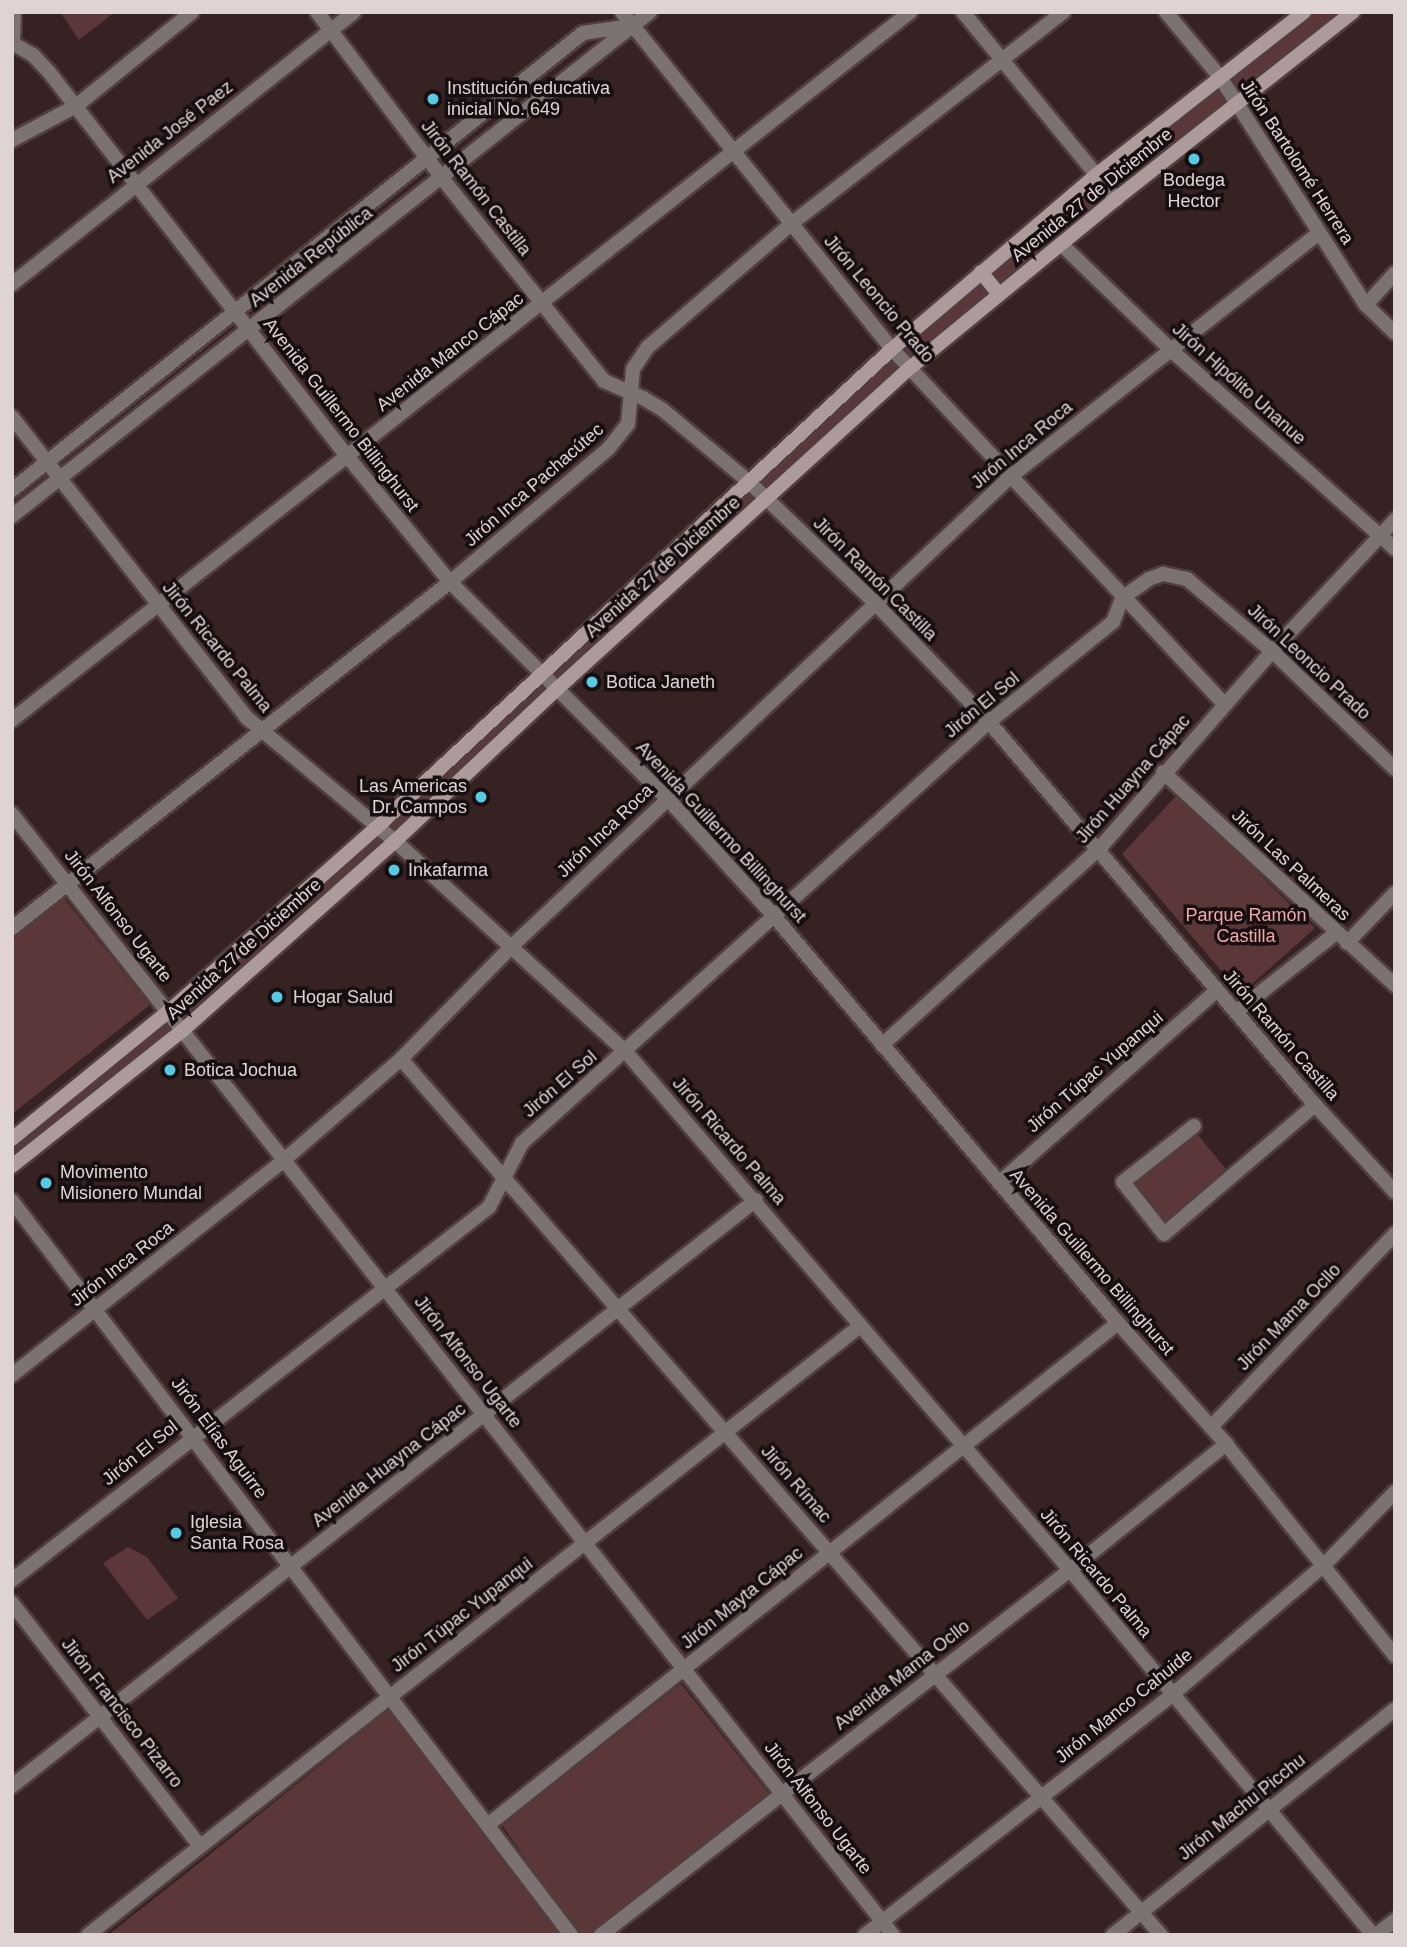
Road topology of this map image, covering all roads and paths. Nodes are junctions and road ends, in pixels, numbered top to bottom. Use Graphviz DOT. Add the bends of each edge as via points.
graph roads {
  1 [pos="14,12"];
  2 [pos="192,12"];
  3 [pos="317,12"];
  4 [pos="354,12"];
  5 [pos="622,12"];
  6 [pos="650,12"];
  7 [pos="910,12"];
  8 [pos="963,12"];
  9 [pos="1063,12"];
  10 [pos="1166,12"];
  11 [pos="1304,12"];
  12 [pos="1353,12"];
  13 [pos="632,26"];
  14 [pos="331,30"];
  15 [pos="13,43"];
  16 [pos="1002,61"];
  17 [pos="1220,77"];
  18 [pos="1237,104"];
  19 [pos="76,106"];
  20 [pos="12,140"];
  21 [pos="732,150"];
  22 [pos="427,159"];
  23 [pos="1095,176"];
  24 [pos="442,178"];
  25 [pos="136,183"];
  26 [pos="1115,199"];
  27 [pos="792,224"];
  28 [pos="1320,233"];
  29 [pos="1061,244"];
  30 [pos="981,272"];
  31 [pos="1395,273"];
  32 [pos="12,284"];
  33 [pos="999,294"];
  34 [pos="542,303"];
  35 [pos="1366,305"];
  36 [pos="236,311"];
  37 [pos="250,330"];
  38 [pos="1395,333"];
  39 [pos="892,349"];
  40 [pos="1171,350"];
  41 [pos="910,368"];
  42 [pos="629,391"];
  43 [pos="12,417"];
  44 [pos="348,457"];
  45 [pos="47,462"];
  46 [pos="1010,477"];
  47 [pos="60,478"];
  48 [pos="748,481"];
  49 [pos="12,490"];
  50 [pos="766,499"];
  51 [pos="12,516"];
  52 [pos="1395,520"];
  53 [pos="1380,536"];
  54 [pos="1395,549"];
  55 [pos="450,582"];
  56 [pos="1122,598"];
  57 [pos="875,603"];
  58 [pos="158,604"];
  59 [pos="1272,651"];
  60 [pos="544,674"];
  61 [pos="558,688"];
  62 [pos="1224,704"];
  63 [pos="12,720"];
  64 [pos="989,722"];
  65 [pos="261,732"];
  66 [pos="1395,769"];
  67 [pos="1163,772"];
  68 [pos="667,798"];
  69 [pos="12,814"];
  70 [pos="377,827"];
  71 [pos="395,841"];
  72 [pos="1098,850"];
  73 [pos="69,883"];
  74 [pos="1395,893"];
  75 [pos="774,916"];
  76 [pos="12,928"];
  77 [pos="1336,933"];
  78 [pos="1347,943"];
  79 [pos="512,946"];
  80 [pos="1395,985"];
  81 [pos="1217,990"];
  82 [pos="169,1012"];
  83 [pos="1236,1012"];
  84 [pos="183,1030"];
  85 [pos="882,1045"];
  86 [pos="626,1052"];
  87 [pos="401,1059"];
  88 [pos="1315,1105"];
  89 [pos="1194,1126"];
  90 [pos="12,1139"];
  91 [pos="284,1160"];
  92 [pos="12,1166"];
  93 [pos="504,1177"];
  94 [pos="999,1183"];
  95 [pos="1395,1192"];
  96 [pos="756,1200"];
  97 [pos="12,1201"];
  98 [pos="1395,1234"];
  99 [pos="384,1287"];
  100 [pos="618,1308"];
  101 [pos="96,1309"];
  102 [pos="1118,1323"];
  103 [pos="860,1326"];
  104 [pos="12,1375"];
  105 [pos="484,1414"];
  106 [pos="1211,1427"];
  107 [pos="725,1432"];
  108 [pos="193,1435"];
  109 [pos="1226,1444"];
  110 [pos="962,1447"];
  111 [pos="1395,1492"];
  112 [pos="585,1543"];
  113 [pos="830,1552"];
  114 [pos="292,1566"];
  115 [pos="1323,1566"];
  116 [pos="1070,1570"];
  117 [pos="12,1580"];
  118 [pos="12,1603"];
  119 [pos="1395,1656"];
  120 [pos="684,1669"];
  121 [pos="934,1673"];
  122 [pos="1173,1693"];
  123 [pos="391,1695"];
  124 [pos="1395,1709"];
  125 [pos="100,1716"];
  126 [pos="12,1786"];
  127 [pos="781,1793"];
  128 [pos="1040,1797"];
  129 [pos="1270,1809"];
  130 [pos="489,1824"];
  131 [pos="200,1846"];
  132 [pos="1142,1912"];
  133 [pos="1395,1920"];
  134 [pos="882,1921"];
  135 [pos="88,1935"];
  136 [pos="571,1935"];
  137 [pos="601,1935"];
  138 [pos="864,1935"];
  139 [pos="892,1935"];
  140 [pos="1113,1935"];
  141 [pos="1161,1935"];
  142 [pos="1374,1935"];
  1 -- 15 [label="street, Avenida Guillermo Billinghurst"];
  2 -- 19 [label="street"];
  3 -- 14 [label="street, Jirón Ramón Castilla"];
  4 -- 14 [label="street, Avenida José Paez"];
  5 -- 13 [label="street, Jirón Leoncio Prado"];
  6 -- 13 [label="street, Avenida República"];
  7 -- 21 [label="street, Avenida Manco Cápac"];
  8 -- 16 [label="street"];
  9 -- 16 [label="street, Jirón Inca Pachacútec"];
  10 -- 17 [label="street, Jirón Bartolomé Herrera"];
  11 -- 17 [label="street, Avenida 27 de Diciembre"];
  12 -- 18 [label="street, Avenida 27 de Diciembre"];
  13 -- 21 [label="street, Jirón Leoncio Prado"];
  13 -- 22 [label="street, Avenida República" via="583,33"];
  13 -- 24 [label="street, Avenida República"];
  14 -- 22 [label="street, Jirón Ramón Castilla"];
  14 -- 25 [label="street, Avenida José Paez"];
  15 -- 19 [label="street, Avenida Guillermo Billinghurst" via="33,55"];
  16 -- 23 [label="street"];
  16 -- 27 [label="street, Jirón Inca Pachacútec"];
  17 -- 18 [label="street, Jirón Bartolomé Herrera"];
  17 -- 23 [label="street, Avenida 27 de Diciembre"];
  18 -- 26 [label="street, Avenida 27 de Diciembre"];
  18 -- 28 [label="street, Jirón Bartolomé Herrera"];
  19 -- 20 [label="street"];
  19 -- 25 [label="street, Avenida Guillermo Billinghurst"];
  21 -- 27 [label="street, Jirón Leoncio Prado"];
  21 -- 34 [label="street, Avenida Manco Cápac"];
  22 -- 24 [label="street, Jirón Ramón Castilla"];
  22 -- 36 [label="street, Avenida República"];
  23 -- 26 [label="street"];
  23 -- 30 [label="street, Avenida 27 de Diciembre"];
  24 -- 34 [label="street, Jirón Ramón Castilla"];
  24 -- 37 [label="street, Avenida República"];
  25 -- 32 [label="street, Avenida José Paez"];
  25 -- 36 [label="street, Avenida Guillermo Billinghurst"];
  26 -- 29 [label="street, Avenida 27 de Diciembre"];
  27 -- 39 [label="street, Jirón Leoncio Prado"];
  27 -- 42 [label="street, Jirón Inca Pachacútec" via="648,347 634,369"];
  28 -- 35 [label="street, Jirón Bartolomé Herrera"];
  28 -- 40 [label="street, Jirón Inca Roca"];
  29 -- 33 [label="street, Avenida 27 de Diciembre"];
  29 -- 40 [label="street, Jirón Hipólito Unanue"];
  30 -- 33 [label="street"];
  30 -- 39 [label="street, Avenida 27 de Diciembre"];
  31 -- 35 [label="street"];
  33 -- 41 [label="street, Avenida 27 de Diciembre"];
  34 -- 42 [label="street, Jirón Ramón Castilla" via="604,381"];
  34 -- 44 [label="street, Avenida Manco Cápac"];
  35 -- 38 [label="street, Jirón Bartolomé Herrera"];
  36 -- 37 [label="street, Avenida Guillermo Billinghurst"];
  36 -- 45 [label="street, Avenida República"];
  37 -- 44 [label="street, Avenida Guillermo Billinghurst"];
  37 -- 47 [label="street, Avenida República"];
  39 -- 41 [label="street, Jirón Leoncio Prado"];
  39 -- 48 [label="street, Avenida 27 de Diciembre"];
  40 -- 46 [label="street, Jirón Inca Roca"];
  40 -- 53 [label="street, Jirón Hipólito Unanue"];
  41 -- 46 [label="street, Jirón Leoncio Prado"];
  41 -- 50 [label="street, Avenida 27 de Diciembre"];
  42 -- 48 [label="street, Jirón Ramón Castilla" via="663,410"];
  42 -- 55 [label="street, Jirón Inca Pachacútec" via="628,424 616,442"];
  43 -- 45 [label="street, Jirón Ricardo Palma"];
  44 -- 55 [label="street, Avenida Guillermo Billinghurst"];
  44 -- 58 [label="street, Avenida Manco Cápac"];
  45 -- 47 [label="street, Jirón Ricardo Palma"];
  45 -- 49 [label="street, Avenida República"];
  46 -- 56 [label="street, Jirón Leoncio Prado"];
  46 -- 57 [label="street, Jirón Inca Roca"];
  47 -- 51 [label="street, Avenida República"];
  47 -- 58 [label="street, Jirón Ricardo Palma"];
  48 -- 50 [label="street, Jirón Ramón Castilla"];
  48 -- 60 [label="street, Avenida 27 de Diciembre"];
  50 -- 57 [label="street, Jirón Ramón Castilla"];
  50 -- 61 [label="street, Avenida 27 de Diciembre"];
  52 -- 53 [label="street, Jirón Huayna Cápac"];
  53 -- 54 [label="street, Jirón Hipólito Unanue"];
  53 -- 59 [label="street, Jirón Huayna Cápac"];
  55 -- 60 [label="street, Avenida Guillermo Billinghurst"];
  55 -- 65 [label="street, Jirón Inca Pachacútec"];
  56 -- 59 [label="street, Jirón Leoncio Prado" via="1163,574 1187,579"];
  56 -- 62 [label="street, Jirón Leoncio Prado"];
  56 -- 64 [label="street, Jirón El Sol" via="1113,622"];
  57 -- 64 [label="street, Jirón Ramón Castilla"];
  57 -- 68 [label="street, Jirón Inca Roca"];
  58 -- 63 [label="street, Avenida Manco Cápac"];
  58 -- 65 [label="street, Jirón Ricardo Palma"];
  59 -- 62 [label="street, Jirón Huayna Cápac"];
  59 -- 66 [label="street, Jirón Leoncio Prado"];
  60 -- 61 [label="street, Avenida Guillermo Billinghurst"];
  60 -- 70 [label="street, Avenida 27 de Diciembre"];
  61 -- 68 [label="street, Avenida Guillermo Billinghurst"];
  61 -- 71 [label="street, Avenida 27 de Diciembre"];
  62 -- 67 [label="street, Jirón Huayna Cápac"];
  64 -- 72 [label="street, Jirón Ramón Castilla"];
  64 -- 75 [label="street, Jirón El Sol"];
  65 -- 70 [label="street, Jirón Ricardo Palma"];
  65 -- 73 [label="street, Jirón Inca Pachacútec"];
  67 -- 72 [label="street, Jirón Huayna Cápac"];
  67 -- 77 [label="street, Jirón Las Palmeras"];
  68 -- 75 [label="street, Avenida Guillermo Billinghurst"];
  68 -- 79 [label="street, Jirón Inca Roca"];
  69 -- 73 [label="street, Jirón Alfonso Ugarte"];
  70 -- 71 [label="street, Jirón Ricardo Palma"];
  70 -- 82 [label="street, Avenida 27 de Diciembre"];
  71 -- 79 [label="street, Jirón Ricardo Palma"];
  71 -- 84 [label="street, Avenida 27 de Diciembre"];
  72 -- 81 [label="street, Jirón Ramón Castilla"];
  72 -- 85 [label="street, Jirón Huayna Cápac"];
  73 -- 76 [label="street, Jirón Inca Pachacútec"];
  73 -- 82 [label="street, Jirón Alfonso Ugarte"];
  74 -- 78 [label="street"];
  75 -- 85 [label="street, Avenida Guillermo Billinghurst"];
  75 -- 86 [label="street, Jirón El Sol"];
  77 -- 78 [label="street, Jirón Las Palmeras"];
  77 -- 83 [label="street"];
  78 -- 80 [label="street, Jirón Las Palmeras"];
  79 -- 86 [label="street, Jirón Ricardo Palma"];
  79 -- 87 [label="street, Jirón Inca Roca"];
  81 -- 83 [label="street, Jirón Ramón Castilla"];
  81 -- 94 [label="street, Jirón Túpac Yupanqui"];
  82 -- 84 [label="street, Jirón Alfonso Ugarte"];
  82 -- 90 [label="street, Avenida 27 de Diciembre"];
  83 -- 88 [label="street, Jirón Ramón Castilla"];
  84 -- 91 [label="street, Jirón Alfonso Ugarte"];
  84 -- 92 [label="street, Avenida 27 de Diciembre"];
  85 -- 94 [label="street, Avenida Guillermo Billinghurst"];
  86 -- 93 [label="street, Jirón El Sol" via="522,1143"];
  86 -- 96 [label="street, Jirón Ricardo Palma"];
  87 -- 91 [label="street, Jirón Inca Roca"];
  87 -- 93 [label="street, Jirón Rímac"];
  88 -- 89 [label="street" via="1164,1234 1123,1182"];
  88 -- 95 [label="street, Jirón Ramón Castilla"];
  91 -- 99 [label="street, Jirón Alfonso Ugarte"];
  91 -- 101 [label="street, Jirón Inca Roca"];
  93 -- 99 [label="street, Jirón El Sol" via="489,1207"];
  93 -- 100 [label="street, Jirón Rímac"];
  94 -- 102 [label="street, Avenida Guillermo Billinghurst"];
  96 -- 100 [label="street, Avenida Huayna Cápac"];
  96 -- 103 [label="street, Jirón Ricardo Palma"];
  97 -- 101 [label="street, Jirón Elías Aguirre"];
  98 -- 106 [label="street, Jirón Mama Ocllo"];
  99 -- 105 [label="street, Jirón Alfonso Ugarte"];
  99 -- 108 [label="street, Jirón El Sol"];
  100 -- 105 [label="street, Avenida Huayna Cápac"];
  100 -- 107 [label="street, Jirón Rímac"];
  101 -- 104 [label="street, Jirón Inca Roca"];
  101 -- 108 [label="street, Jirón Elías Aguirre"];
  102 -- 106 [label="street, Avenida Guillermo Billinghurst"];
  102 -- 110 [label="street, Jirón Mayta Cápac"];
  103 -- 107 [label="street, Jirón Túpac Yupanqui"];
  103 -- 110 [label="street, Jirón Ricardo Palma"];
  105 -- 112 [label="street, Jirón Alfonso Ugarte"];
  105 -- 114 [label="street, Avenida Huayna Cápac"];
  106 -- 109 [label="street, Avenida Guillermo Billinghurst"];
  107 -- 112 [label="street, Jirón Túpac Yupanqui"];
  107 -- 113 [label="street, Jirón Rímac"];
  108 -- 114 [label="street, Jirón Elías Aguirre"];
  108 -- 117 [label="street, Jirón El Sol"];
  109 -- 115 [label="street, Avenida Guillermo Billinghurst"];
  109 -- 116 [label="street, Avenida Mama Ocllo"];
  110 -- 113 [label="street, Jirón Mayta Cápac"];
  110 -- 116 [label="street, Jirón Ricardo Palma"];
  111 -- 115 [label="street, Jirón Manco Cahuide"];
  112 -- 120 [label="street, Jirón Alfonso Ugarte"];
  112 -- 123 [label="street, Jirón Túpac Yupanqui"];
  113 -- 120 [label="street, Jirón Mayta Cápac"];
  113 -- 121 [label="street, Jirón Rímac"];
  114 -- 123 [label="street, Jirón Elías Aguirre"];
  114 -- 125 [label="street, Avenida Huayna Cápac"];
  115 -- 119 [label="street, Avenida Guillermo Billinghurst"];
  115 -- 122 [label="street, Jirón Manco Cahuide"];
  116 -- 121 [label="street, Avenida Mama Ocllo"];
  116 -- 122 [label="street, Jirón Ricardo Palma"];
  118 -- 125 [label="street, Jirón Francisco Pizarro"];
  120 -- 127 [label="street, Jirón Alfonso Ugarte"];
  120 -- 130 [label="street, Jirón Mayta Cápac"];
  121 -- 127 [label="street, Avenida Mama Ocllo"];
  121 -- 128 [label="street, Jirón Rímac"];
  122 -- 128 [label="street, Jirón Manco Cahuide"];
  122 -- 129 [label="street, Jirón Ricardo Palma"];
  123 -- 130 [label="street, Jirón Elías Aguirre"];
  123 -- 131 [label="street, Jirón Túpac Yupanqui"];
  124 -- 129 [label="street, Jirón Machu Picchu"];
  125 -- 126 [label="street, Avenida Huayna Cápac"];
  125 -- 131 [label="street, Jirón Francisco Pizarro"];
  127 -- 134 [label="street, Jirón Alfonso Ugarte"];
  127 -- 137 [label="street, Avenida Mama Ocllo"];
  128 -- 132 [label="street, Jirón Rímac"];
  128 -- 134 [label="street, Jirón Manco Cahuide"];
  129 -- 132 [label="street, Jirón Machu Picchu"];
  129 -- 142 [label="street, Jirón Ricardo Palma"];
  130 -- 136 [label="street, Jirón Elías Aguirre"];
  131 -- 135 [label="street, Jirón Túpac Yupanqui"];
  132 -- 140 [label="street, Jirón Machu Picchu"];
  132 -- 141 [label="street, Jirón Rímac"];
  133 -- 142 [label="street"];
  134 -- 138 [label="street, Jirón Manco Cahuide"];
  134 -- 139 [label="street, Jirón Alfonso Ugarte"];
}
